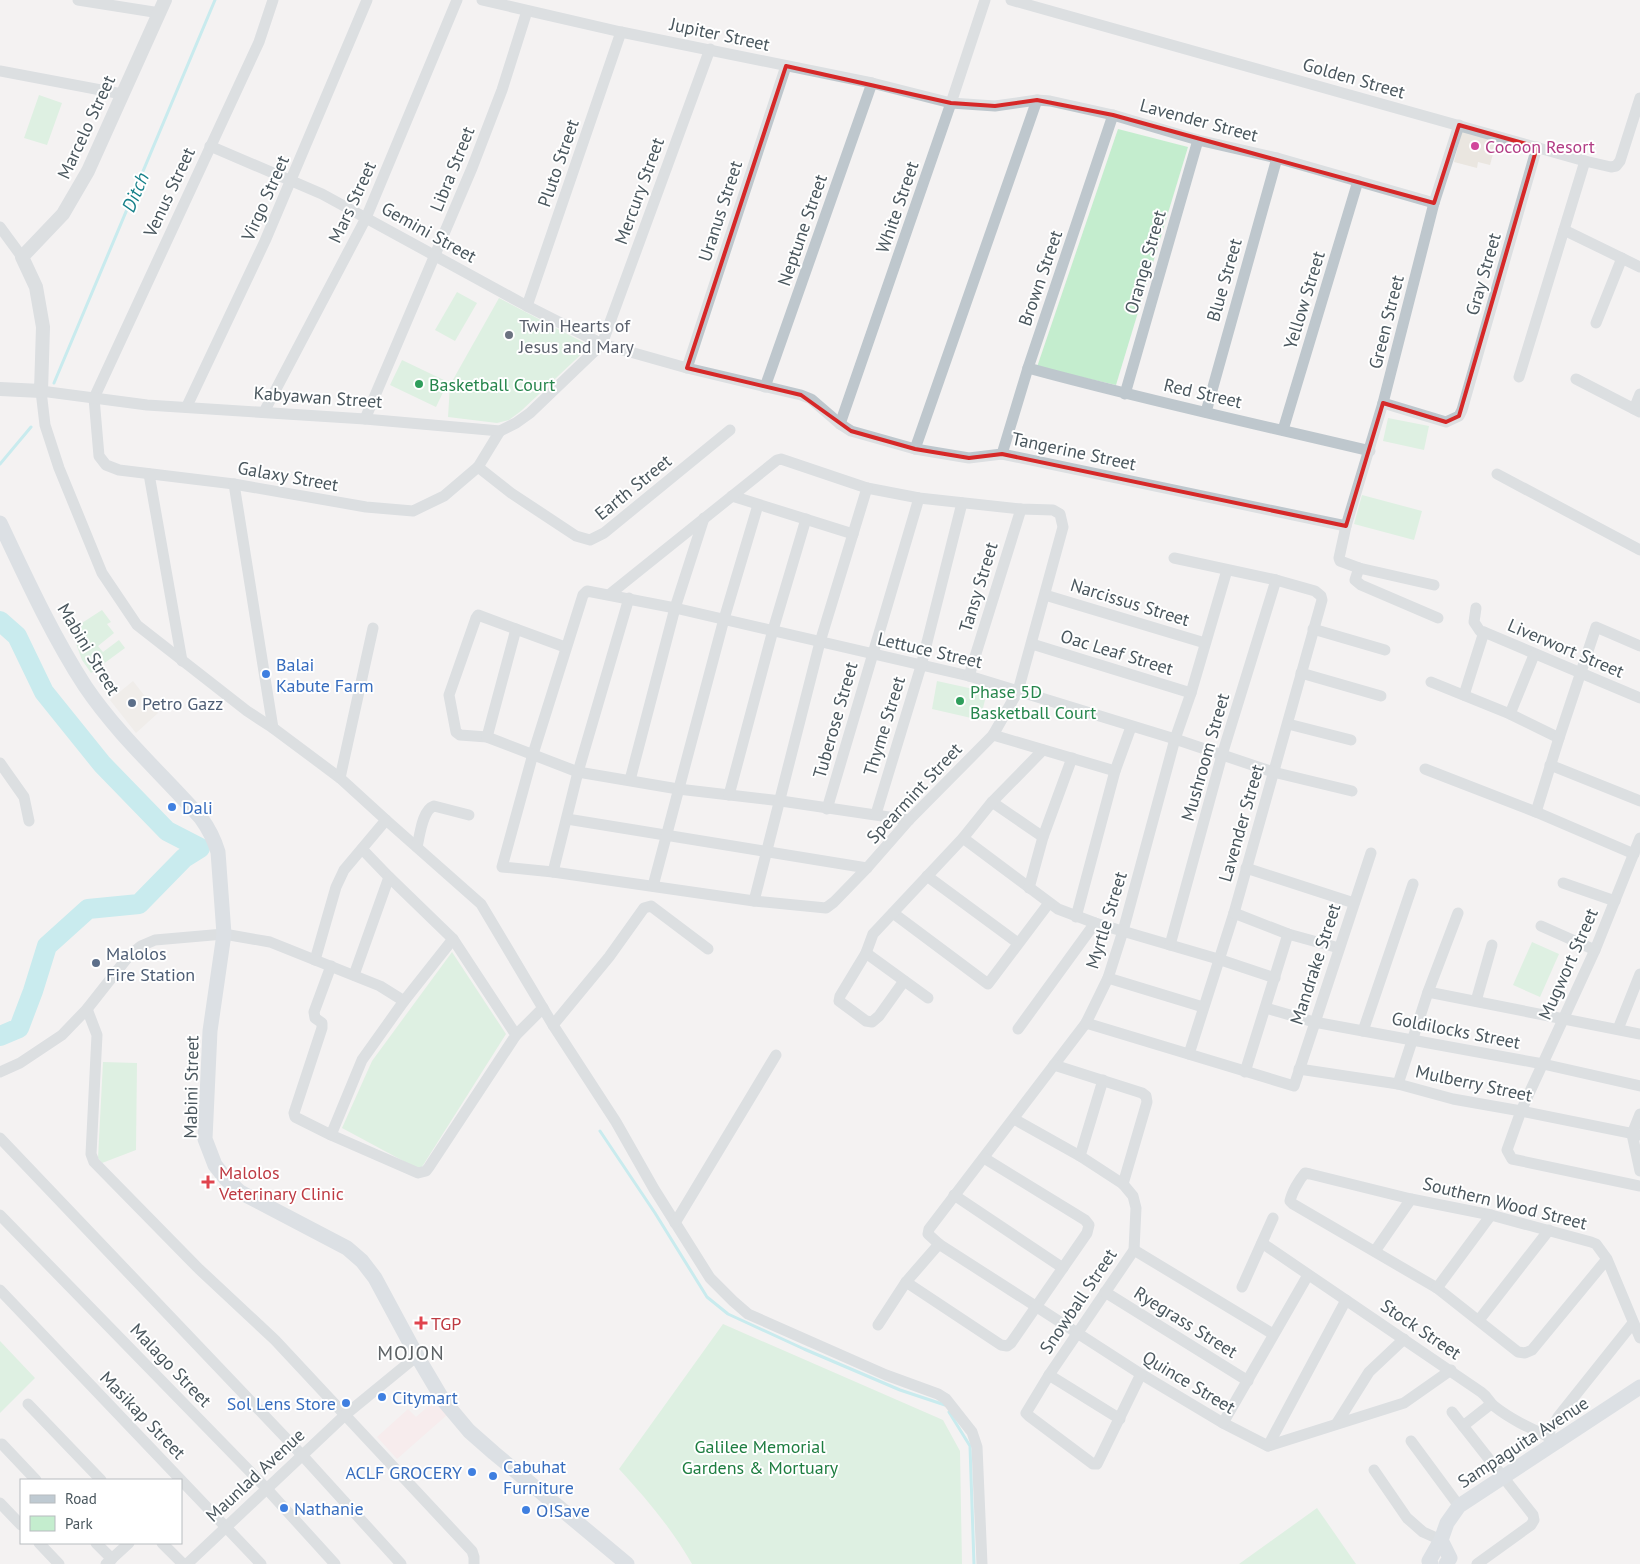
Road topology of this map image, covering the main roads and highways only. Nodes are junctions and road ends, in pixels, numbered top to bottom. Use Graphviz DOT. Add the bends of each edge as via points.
graph roads {
  1 [pos="0,523"];
  2 [pos="1640,1387"];
  3 [pos="1441,1540"];
  4 [pos="627,1564"];
  5 [pos="1431,1564"];
  6 [pos="1446,1564"];
  1 -- 4 [label="main road, Mabini Street" via="84,684 132,746 210,830 218,852 224,934 210,1031 205,1139 215,1165 240,1192 347,1248 357,1257 375,1278 443,1400 470,1431"];
  2 -- 3 [label="main road, Sampaguita Avenue" via="1553,1439 1504,1478 1459,1506 1447,1523"];
  3 -- 5 [label="main road, Sampaguita Avenue" via="1429,1561"];
  3 -- 6 [label="main road" via="1450,1558"];
}
